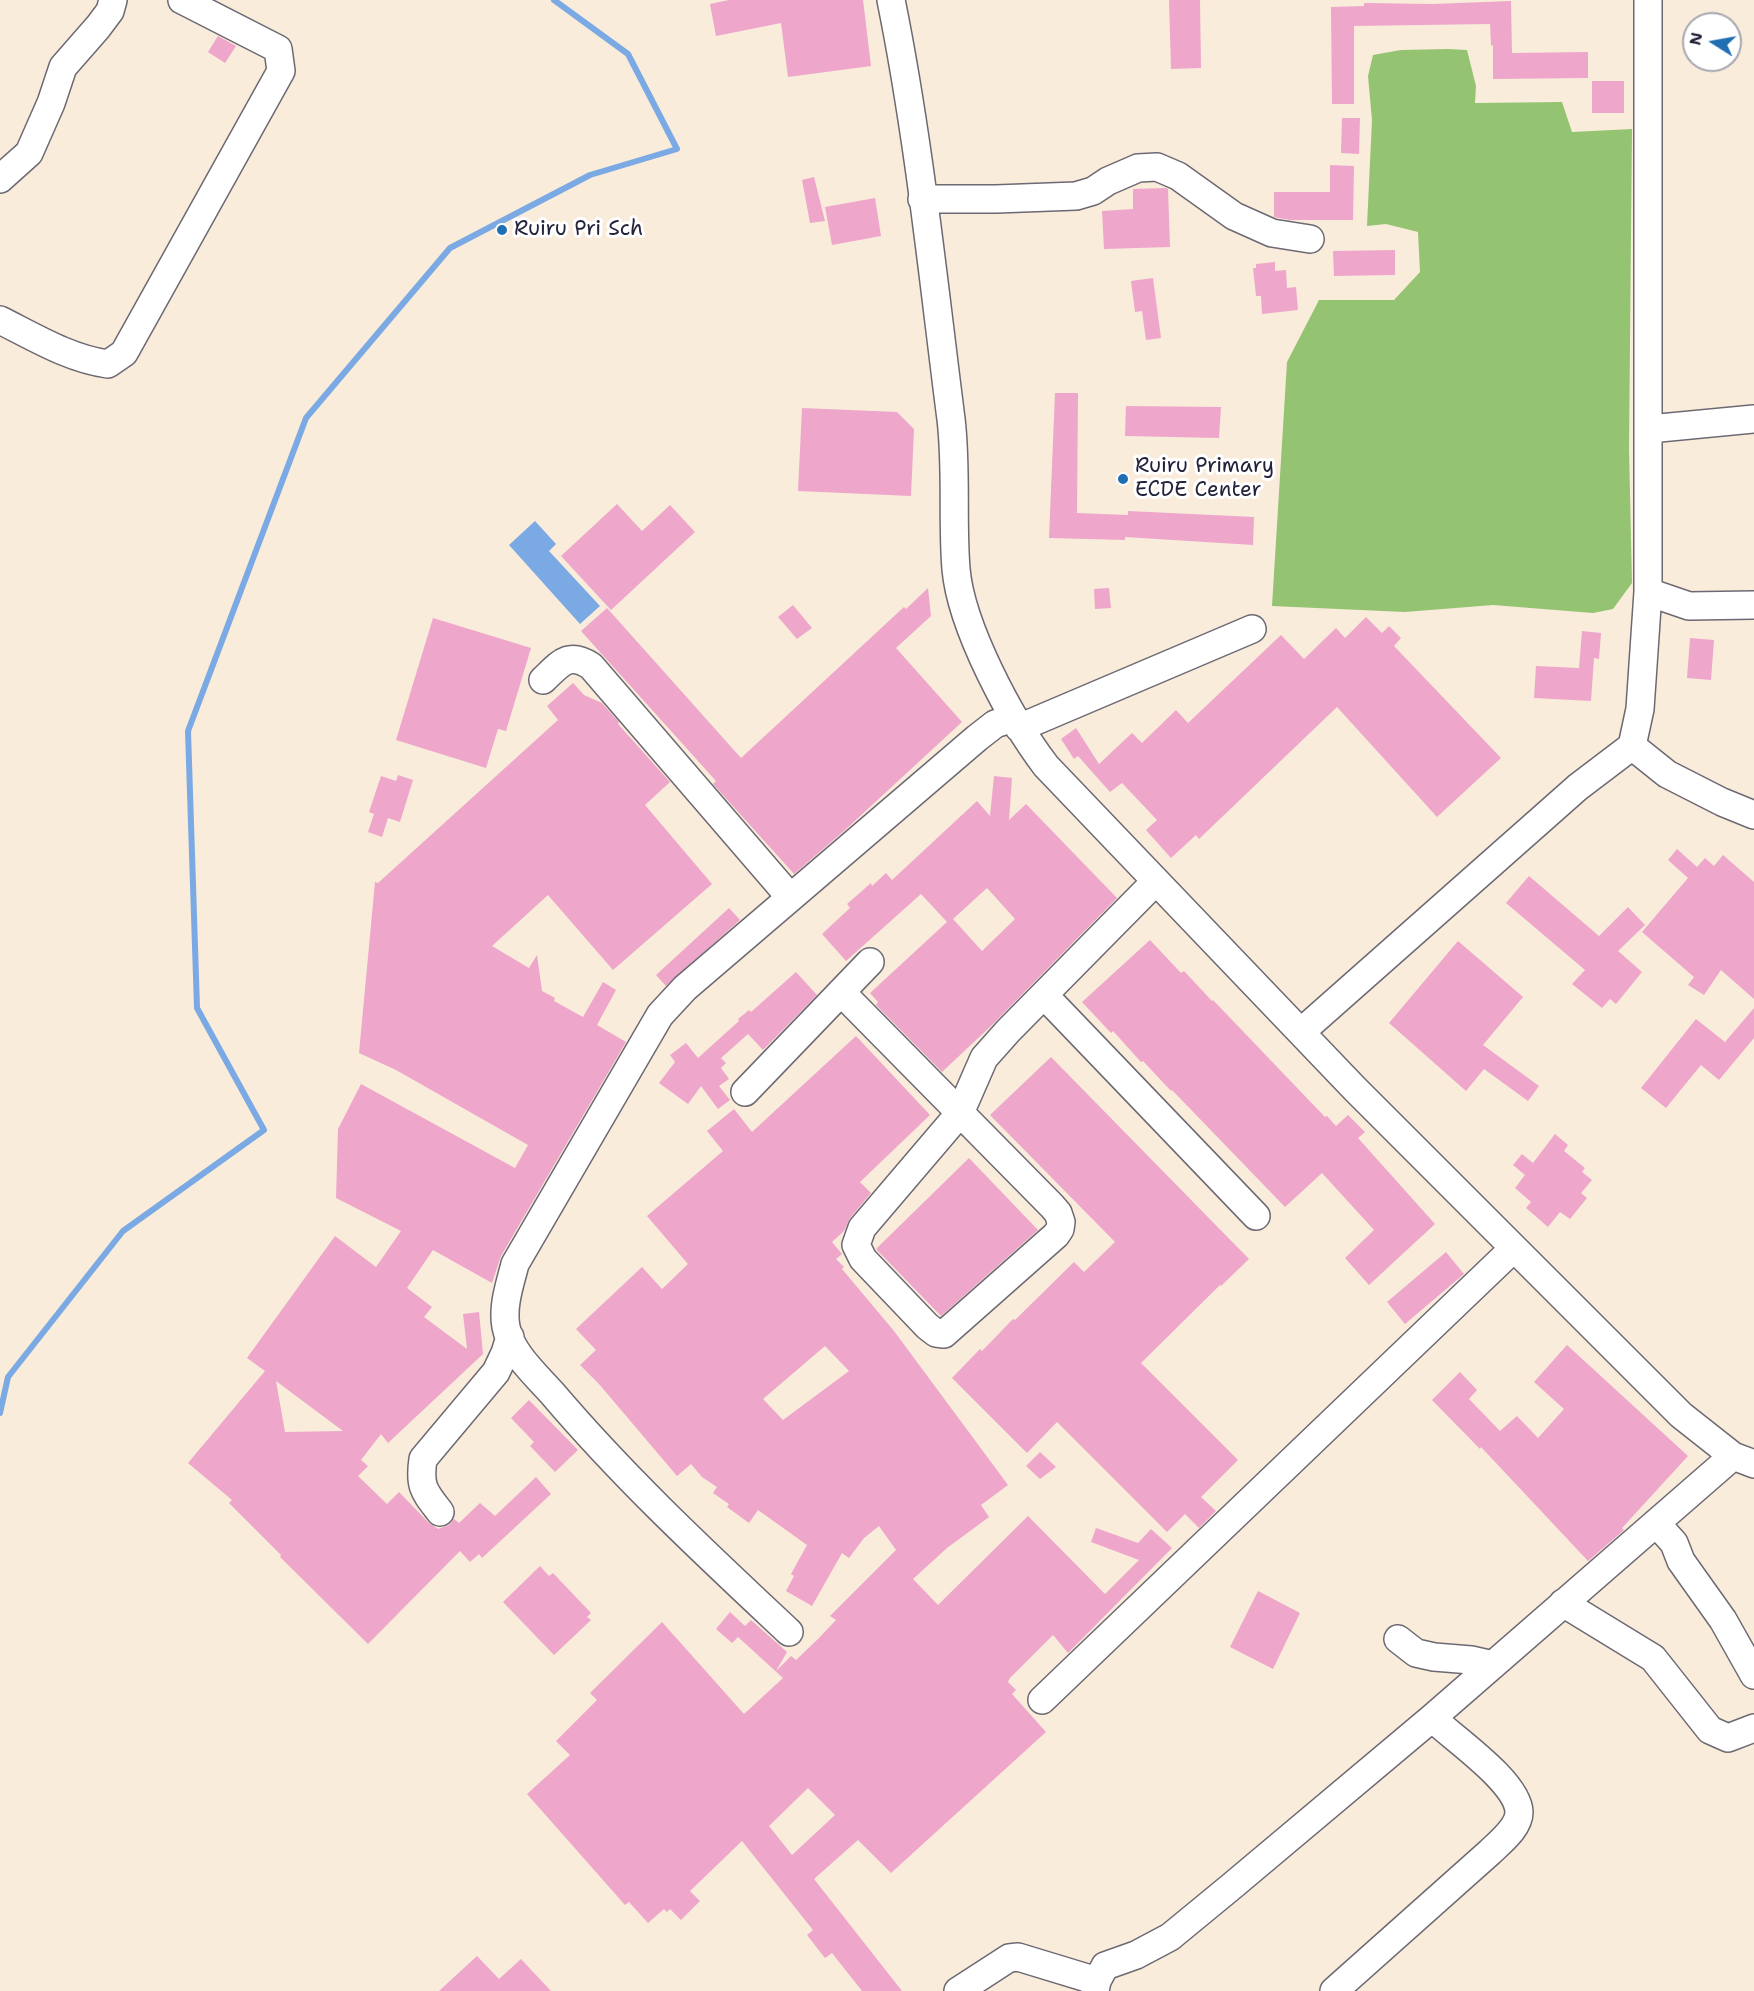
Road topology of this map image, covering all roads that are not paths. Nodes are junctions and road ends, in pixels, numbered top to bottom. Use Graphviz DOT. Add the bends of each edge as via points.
graph roads {
  1 [pos="113,0"];
  2 [pos="182,0"];
  3 [pos="891,0"];
  4 [pos="1648,0"];
  5 [pos="0,179"];
  6 [pos="922,199"];
  7 [pos="1310,239"];
  8 [pos="0,320"];
  9 [pos="1754,419"];
  10 [pos="1649,429"];
  11 [pos="1648,592"];
  12 [pos="1754,606"];
  13 [pos="1252,629"];
  14 [pos="543,680"];
  15 [pos="1016,723"];
  16 [pos="1632,746"];
  17 [pos="1754,815"];
  18 [pos="1156,881"];
  19 [pos="790,897"];
  20 [pos="870,962"];
  21 [pos="841,992"];
  22 [pos="1044,994"];
  23 [pos="1300,1032"];
  24 [pos="745,1092"];
  25 [pos="960,1113"];
  26 [pos="1256,1216"];
  27 [pos="1514,1248"];
  28 [pos="510,1337"];
  29 [pos="1743,1460"];
  30 [pos="441,1512"];
  31 [pos="1656,1523"];
  32 [pos="1563,1603"];
  33 [pos="789,1632"];
  34 [pos="1398,1639"];
  35 [pos="1492,1665"];
  36 [pos="1754,1675"];
  37 [pos="1042,1700"];
  38 [pos="1432,1718"];
  39 [pos="1754,1728"];
  40 [pos="1063,1981"];
  41 [pos="1096,1986"];
  42 [pos="958,1991"];
  43 [pos="1334,1991"];
  1 -- 5 [label="street" via="98,27 63,68 29,153"];
  2 -- 8 [label="street" via="278,49 281,71 124,353 108,364 92,362"];
  3 -- 6 [label="street" via="910,102"];
  4 -- 10 [label="street"];
  6 -- 7 [label="street" via="1076,196 1129,171 1157,166 1178,176 1234,216 1272,233"];
  6 -- 15 [label="street" via="952,432 956,570 977,642"];
  9 -- 10 [label="street"];
  10 -- 11 [label="street"];
  11 -- 12 [label="street" via="1689,606"];
  11 -- 16 [label="street" via="1640,709"];
  13 -- 15 [label="street"];
  14 -- 19 [label="street" via="566,659 580,659 591,666"];
  15 -- 18 [label="street" via="1046,766"];
  15 -- 19 [label="street" via="995,724 976,738"];
  16 -- 17 [label="street" via="1667,774"];
  16 -- 23 [label="street" via="1578,787"];
  18 -- 22 [label="street"];
  18 -- 23 [label="street"];
  19 -- 28 [label="street" via="660,1015 515,1264 506,1296"];
  20 -- 21 [label="street"];
  21 -- 24 [label="street"];
  21 -- 25 [label="street"];
  22 -- 25 [label="street" via="984,1058"];
  22 -- 26 [label="street"];
  23 -- 27 [label="street"];
  25 -- 25 [label="street" via="1046,1200 1061,1222 1056,1235 944,1334 927,1326 863,1259 856,1245 862,1228"];
  27 -- 29 [label="street" via="1681,1415"];
  27 -- 37 [label="street"];
  28 -- 30 [label="street" via="496,1372 423,1459 420,1478 424,1491"];
  28 -- 33 [label="street" via="516,1351 567,1411 667,1517"];
  29 -- 31 [label="street"];
  31 -- 32 [label="street"];
  31 -- 36 [label="street" via="1674,1543 1681,1562 1724,1620"];
  32 -- 35 [label="street"];
  32 -- 39 [label="street" via="1653,1658 1710,1730 1728,1738"];
  34 -- 35 [label="street" via="1416,1653"];
  35 -- 38 [label="street"];
  38 -- 41 [label="street" via="1170,1937 1105,1966"];
  38 -- 43 [label="street" via="1488,1765 1513,1794 1519,1811 1517,1820 1490,1852"];
  40 -- 41 [label="street"];
  40 -- 42 [label="street" via="1018,1957 1009,1958"];
}
